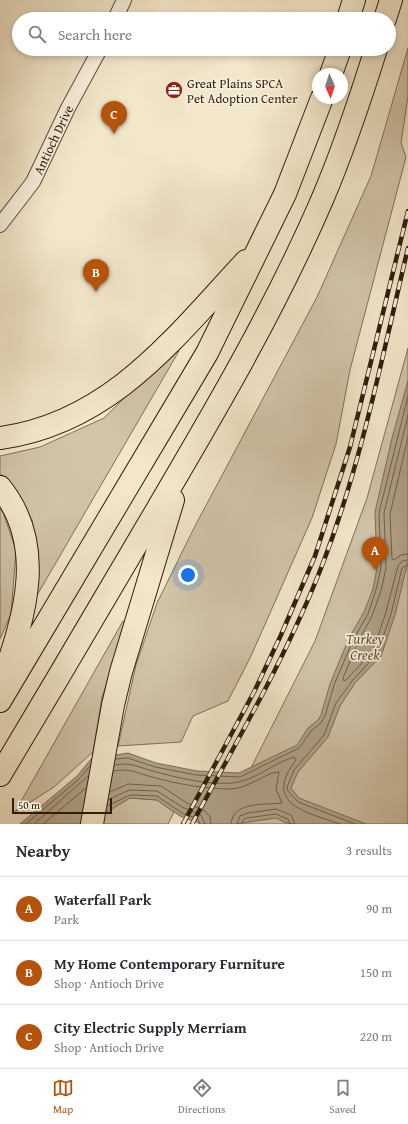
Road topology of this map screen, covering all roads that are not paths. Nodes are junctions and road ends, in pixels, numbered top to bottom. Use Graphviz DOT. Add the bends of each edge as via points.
graph roads {
  1 [pos="124,0"];
  2 [pos="354,0"];
  3 [pos="391,0"];
  4 [pos="118,12"];
  5 [pos="350,12"];
  6 [pos="387,12"];
  7 [pos="96,56"];
  8 [pos="337,56"];
  9 [pos="374,56"];
  10 [pos="333,68"];
  11 [pos="320,104"];
  12 [pos="0,225"];
  13 [pos="263,242"];
  14 [pos="0,438"];
  15 [pos="183,466"];
  16 [pos="0,487"];
  17 [pos="0,687"];
  18 [pos="0,701"];
  19 [pos="0,775"];
  20 [pos="92,824"];
  1 -- 4 [label="street"];
  2 -- 5 [label="highway"];
  3 -- 6 [label="highway"];
  7 -- 12 [label="street, Antioch Drive" via="68,108 34,182"];
  8 -- 10 [label="highway"];
  9 -- 15 [label="highway" via="322,200 253,342"];
  11 -- 13 [label="highway" via="286,194"];
  13 -- 14 [label="highway" via="131,380 72,417 39,430"];
  13 -- 18 [label="highway" via="207,352"];
  15 -- 19 [label="highway"];
  15 -- 20 [label="highway" via="121,672"];
  16 -- 17 [label="highway" via="20,518 28,554 20,627"];
}
